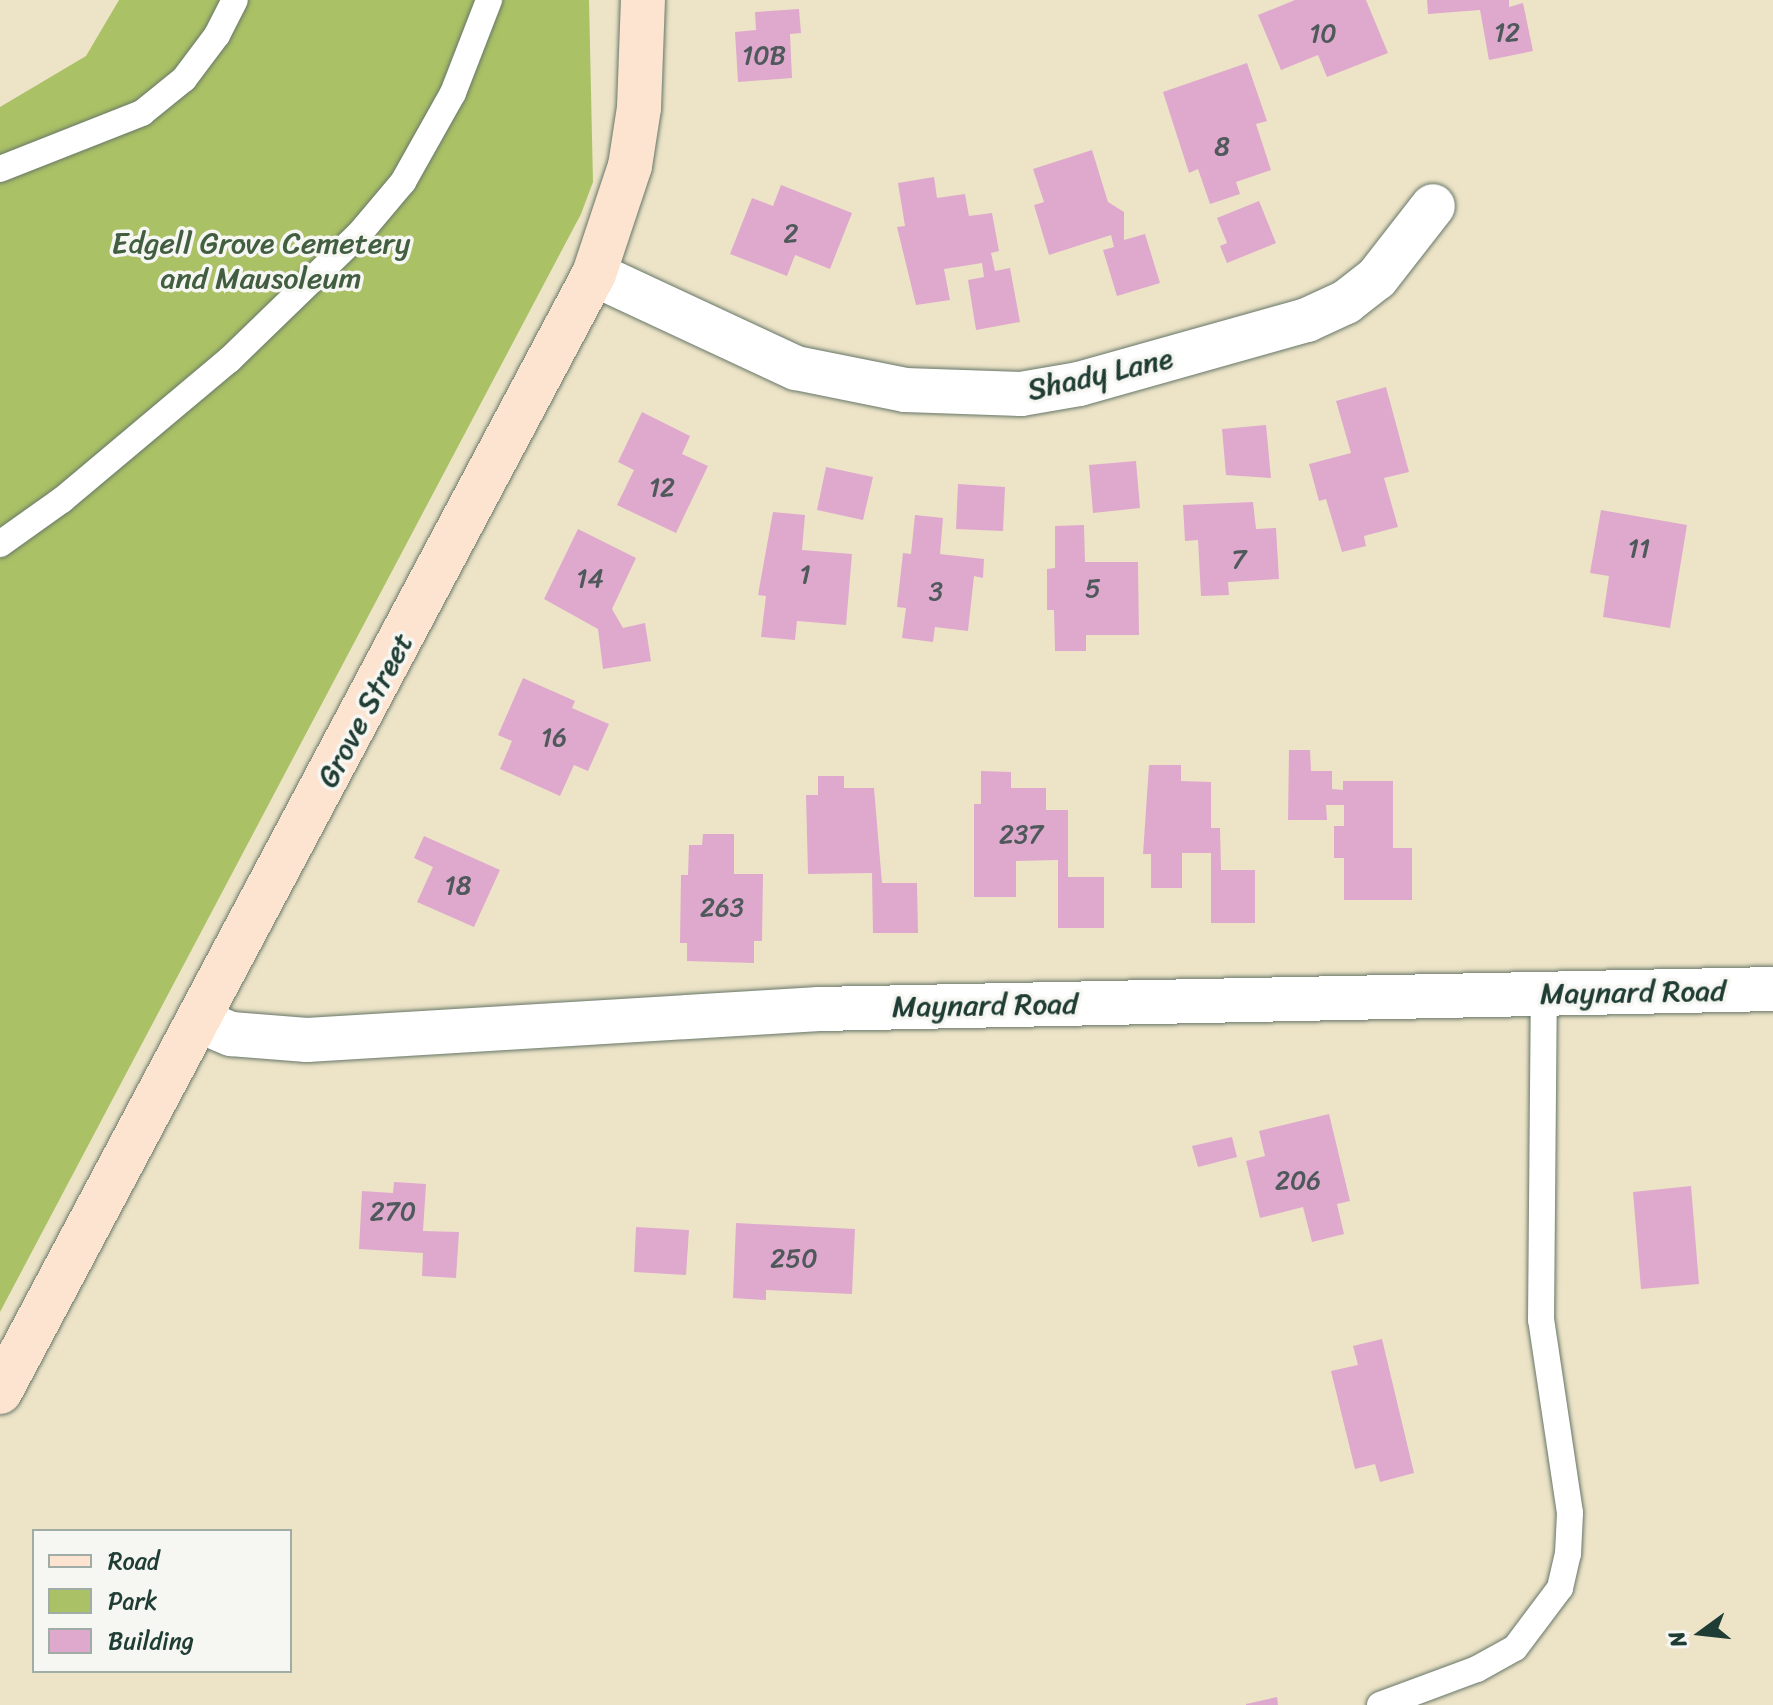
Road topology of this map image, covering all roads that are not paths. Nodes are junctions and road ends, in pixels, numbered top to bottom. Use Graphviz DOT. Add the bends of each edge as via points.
graph roads {
  1 [pos="235,0"];
  2 [pos="489,0"];
  3 [pos="643,0"];
  4 [pos="0,169"];
  5 [pos="1433,206"];
  6 [pos="594,274"];
  7 [pos="0,544"];
  8 [pos="1773,989"];
  9 [pos="1544,995"];
  10 [pos="200,1021"];
  11 [pos="0,1392"];
  12 [pos="1380,1705"];
  1 -- 4 [label="lane" via="184,79 142,113"];
  2 -- 7 [label="lane" via="453,93 403,182 360,233 229,360 62,500"];
  3 -- 6 [label="street, Grove Street" via="639,108 630,166"];
  5 -- 6 [label="street, Shady Lane" via="1377,278 1346,302 1307,320 1079,384 1021,394 905,390 796,368"];
  6 -- 10 [label="street, Grove Street"];
  8 -- 9 [label="street, Maynard Road"];
  9 -- 10 [label="street, Maynard Road" via="819,1009 307,1040 231,1034"];
  9 -- 12 [label="lane" via="1541,1320 1570,1513 1568,1554 1560,1588 1515,1648 1477,1669"];
  10 -- 11 [label="street, Grove Street"];
}
